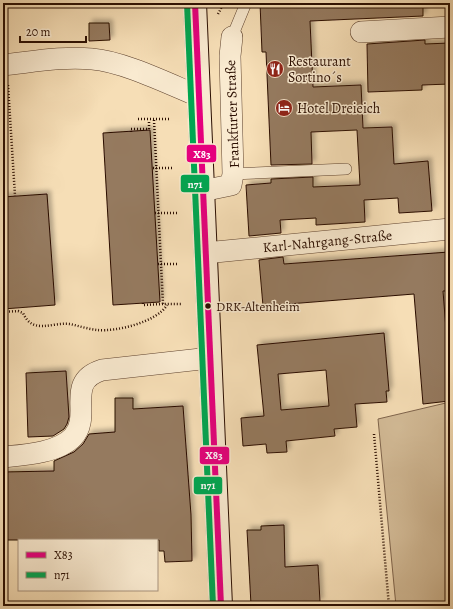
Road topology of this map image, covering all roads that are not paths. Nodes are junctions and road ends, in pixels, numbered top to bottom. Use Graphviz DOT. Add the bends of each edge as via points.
graph roads {
  1 [pos="195,3"];
  2 [pos="246,3"];
  3 [pos="450,28"];
  4 [pos="361,32"];
  5 [pos="232,37"];
  6 [pos="5,65"];
  7 [pos="198,96"];
  8 [pos="346,169"];
  9 [pos="233,174"];
  10 [pos="202,191"];
  11 [pos="450,229"];
  12 [pos="205,253"];
  13 [pos="210,358"];
  14 [pos="3,457"];
  15 [pos="221,606"];
  1 -- 7 [label="main road"];
  2 -- 5 [label="lane"];
  3 -- 4 [label="street"];
  5 -- 9 [label="street, Frankfurter Straße" via="230,56"];
  6 -- 7 [label="street" via="92,58 112,63"];
  7 -- 10 [label="main road"];
  8 -- 9 [label="lane"];
  9 -- 10 [label="street, Frankfurter Straße" via="231,186"];
  10 -- 12 [label="main road"];
  11 -- 12 [label="street, Karl-Nahrgang-Straße"];
  12 -- 13 [label="main road"];
  13 -- 14 [label="street" via="94,372 87,377 82,386 80,424 74,436 64,444 48,449"];
  13 -- 15 [label="main road"];
}
